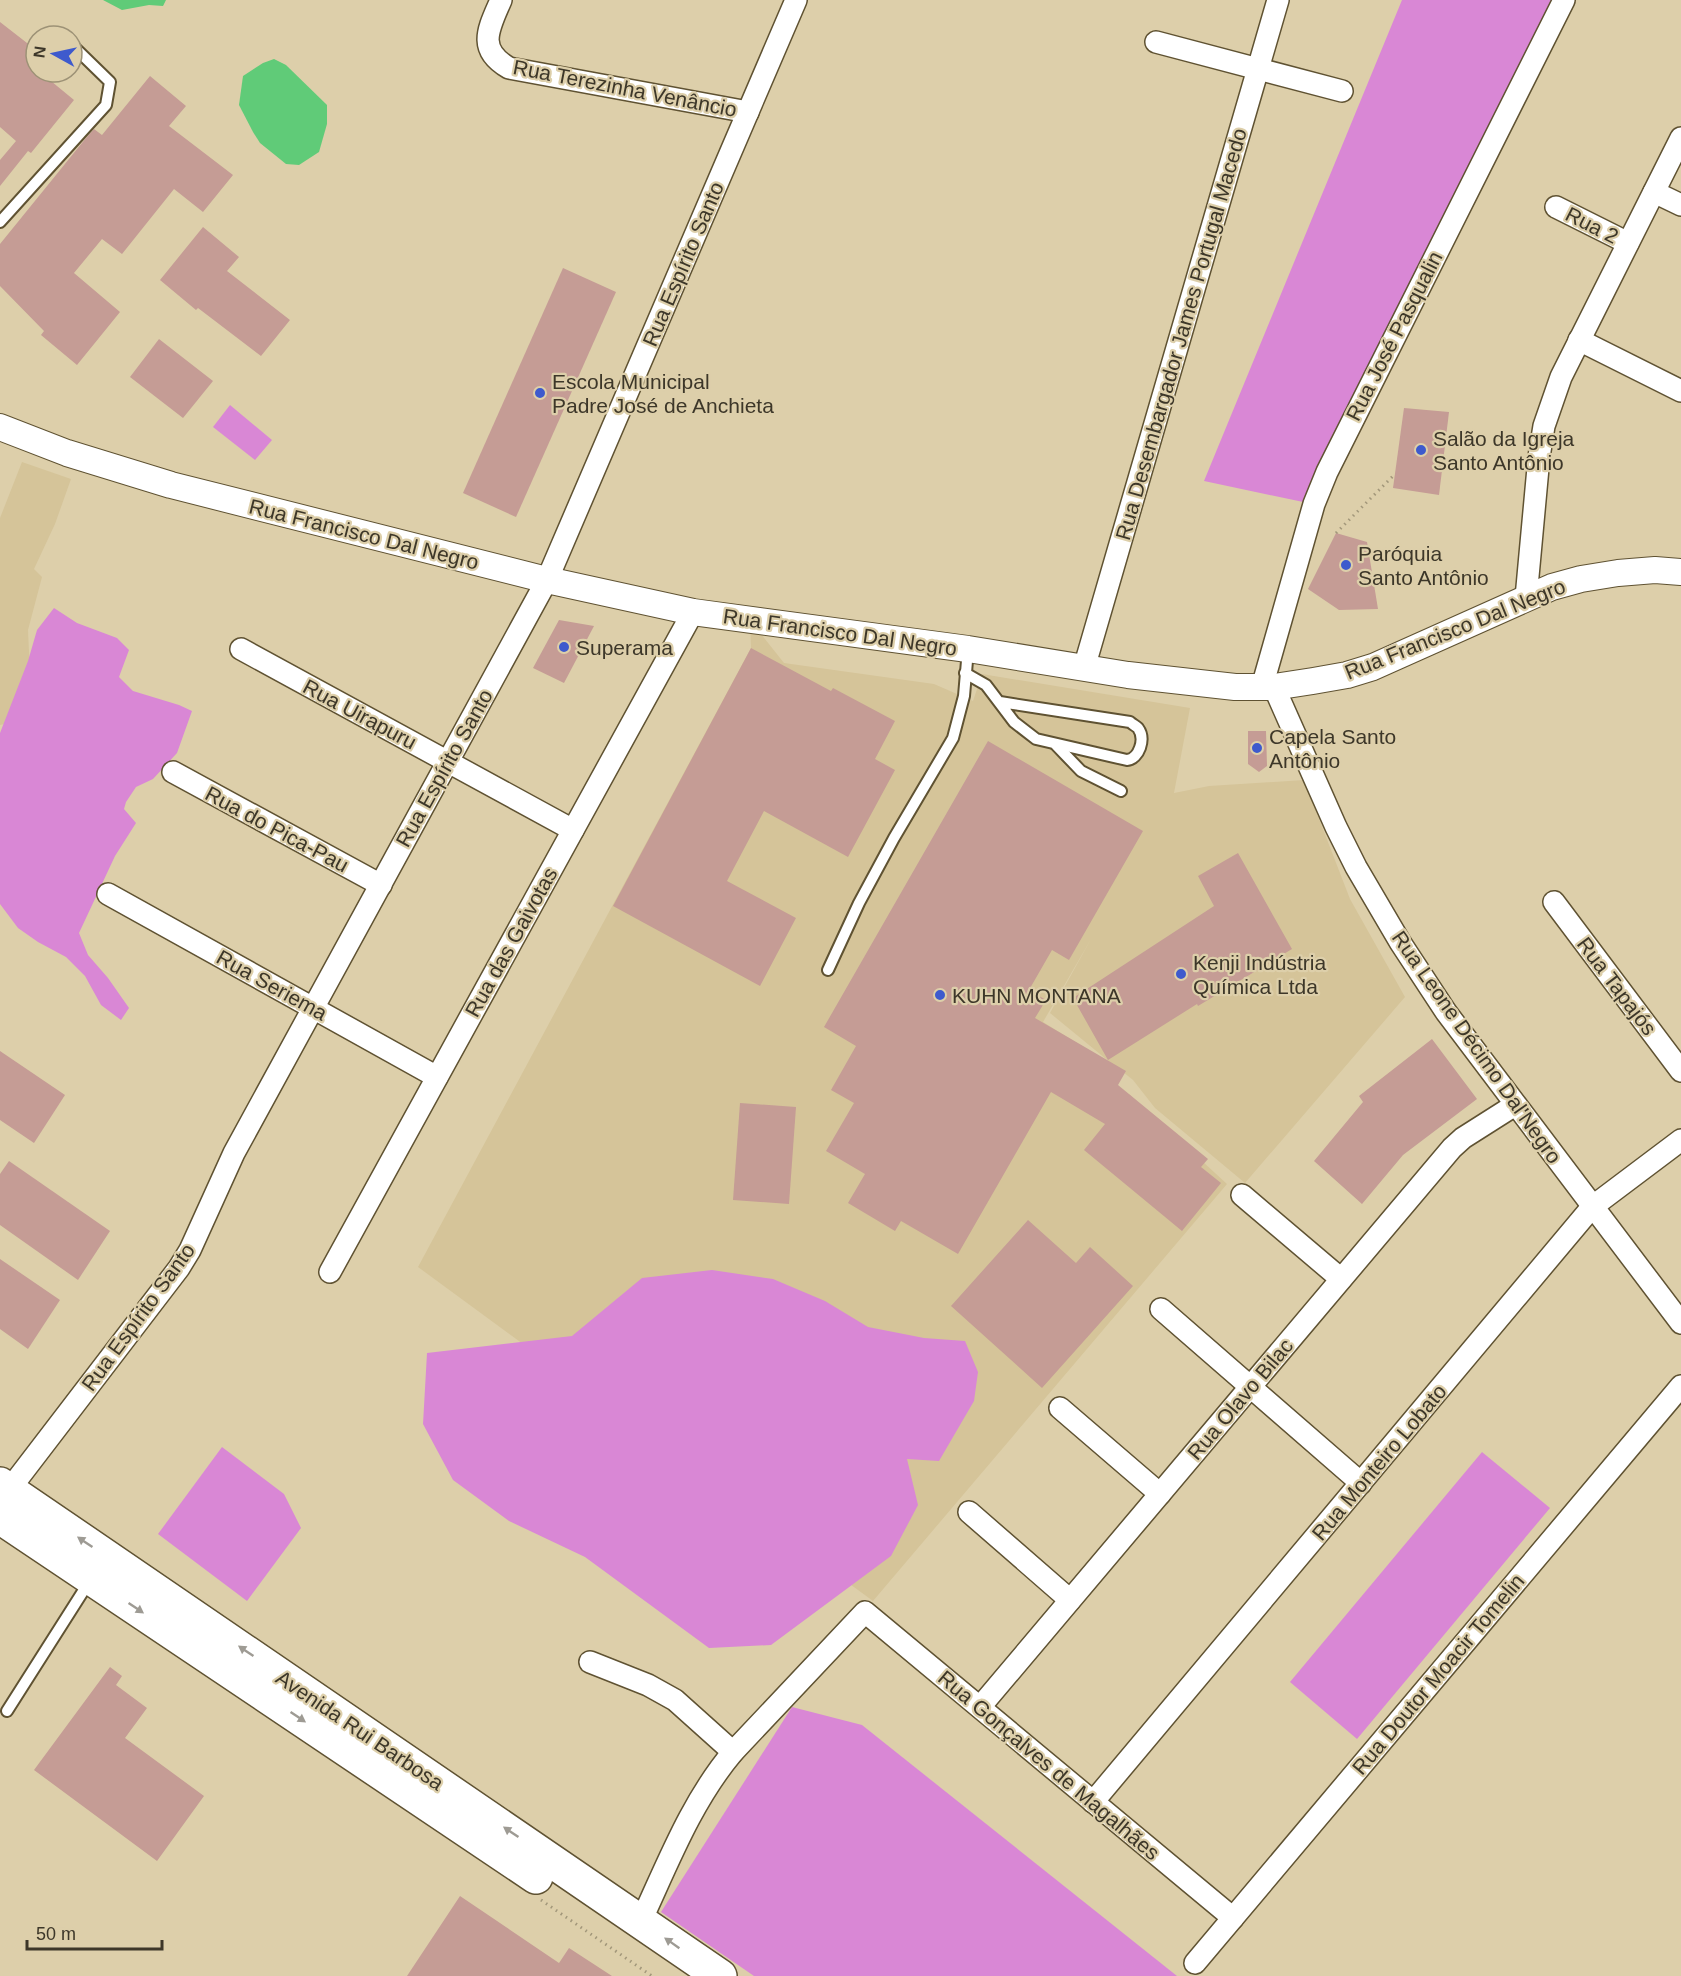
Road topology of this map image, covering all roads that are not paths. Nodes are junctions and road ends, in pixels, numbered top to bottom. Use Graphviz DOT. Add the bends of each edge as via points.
graph roads {
  1 [pos="501,0"];
  2 [pos="796,0"];
  3 [pos="1278,0"];
  4 [pos="1564,0"];
  5 [pos="1156,42"];
  6 [pos="84,57"];
  7 [pos="1258,70"];
  8 [pos="1342,91"];
  9 [pos="748,111"];
  10 [pos="1681,138"];
  11 [pos="1654,192"];
  12 [pos="1681,205"];
  13 [pos="1556,207"];
  14 [pos="0,222"];
  15 [pos="1628,243"];
  16 [pos="1579,340"];
  17 [pos="1681,391"];
  18 [pos="0,427"];
  19 [pos="1681,572"];
  20 [pos="547,580"];
  21 [pos="1526,598"];
  22 [pos="693,612"];
  23 [pos="240,650"];
  24 [pos="967,661"];
  25 [pos="1084,668"];
  26 [pos="1268,687"];
  27 [pos="1000,702"];
  28 [pos="1055,744"];
  29 [pos="448,762"];
  30 [pos="173,772"];
  31 [pos="1121,791"];
  32 [pos="573,830"];
  33 [pos="381,885"];
  34 [pos="108,894"];
  35 [pos="1554,902"];
  36 [pos="828,970"];
  37 [pos="313,1008"];
  38 [pos="1681,1071"];
  39 [pos="437,1077"];
  40 [pos="1515,1105"];
  41 [pos="1681,1140"];
  42 [pos="1242,1195"];
  43 [pos="1592,1207"];
  44 [pos="330,1272"];
  45 [pos="1341,1279"];
  46 [pos="1161,1309"];
  47 [pos="1681,1323"];
  48 [pos="1681,1386"];
  49 [pos="1251,1387"];
  50 [pos="1060,1408"];
  51 [pos="1361,1483"];
  52 [pos="1160,1494"];
  53 [pos="3,1497"];
  54 [pos="969,1512"];
  55 [pos="91,1578"];
  56 [pos="1070,1600"];
  57 [pos="590,1662"];
  58 [pos="980,1707"];
  59 [pos="7,1711"];
  60 [pos="733,1752"];
  61 [pos="1094,1802"];
  62 [pos="1233,1918"];
  63 [pos="640,1921"];
  64 [pos="1195,1963"];
  65 [pos="681,1976"];
  66 [pos="720,1976"];
  1 -- 9 [label="street, Rua Terezinha Venâncio" via="488,32 488,44 497,61 509,68"];
  2 -- 9 [label="street, Rua Espírito Santo"];
  3 -- 7 [label="street, Rua Desembargador James Portugal Macedo"];
  4 -- 26 [label="street, Rua José Pasqualin" via="1327,472 1314,504"];
  5 -- 7 [label="street"];
  6 -- 14 [label="lane" via="110,82 106,105"];
  7 -- 8 [label="street"];
  7 -- 25 [label="street, Rua Desembargador James Portugal Macedo"];
  9 -- 20 [label="street, Rua Espírito Santo"];
  10 -- 11 [label="street"];
  11 -- 12 [label="street"];
  11 -- 15 [label="street"];
  13 -- 15 [label="street, Rua 2"];
  15 -- 16 [label="street"];
  16 -- 17 [label="street"];
  16 -- 21 [label="street" via="1544,426"];
  18 -- 20 [label="street, Rua Francisco Dal Negro" via="108,467"];
  19 -- 21 [label="street, Rua Francisco Dal Negro" via="1655,570 1581,579"];
  20 -- 22 [label="street, Rua Francisco Dal Negro"];
  20 -- 29 [label="street, Rua Espírito Santo"];
  21 -- 26 [label="street, Rua Francisco Dal Negro" via="1373,667"];
  22 -- 24 [label="street, Rua Francisco Dal Negro"];
  22 -- 32 [label="street, Rua das Gaivotas"];
  23 -- 29 [label="street, Rua Uirapuru"];
  24 -- 25 [label="street, Rua Francisco Dal Negro"];
  24 -- 27 [label="lane"];
  24 -- 36 [label="lane" via="964,696 953,738 894,838"];
  25 -- 26 [label="street, Rua Francisco Dal Negro" via="1185,682"];
  26 -- 40 [label="street, Rua Leone Décimo Dal'Negro" via="1356,867 1424,980"];
  27 -- 28 [label="lane" via="1014,722 1036,739"];
  27 -- 28 [label="lane" via="1130,722 1141,739 1138,756 1126,760"];
  28 -- 31 [label="lane" via="1081,771"];
  29 -- 32 [label="street, Rua Uirapuru"];
  29 -- 33 [label="street, Rua Espírito Santo"];
  30 -- 33 [label="street, Rua do Pica-Pau"];
  32 -- 39 [label="street, Rua das Gaivotas"];
  33 -- 37 [label="street, Rua Espírito Santo"];
  34 -- 37 [label="street, Rua Seriema"];
  35 -- 38 [label="street, Rua Tapajós"];
  37 -- 39 [label="street, Rua Seriema"];
  37 -- 53 [label="street, Rua Espírito Santo" via="234,1153 179,1268"];
  39 -- 44 [label="street, Rua das Gaivotas"];
  40 -- 43 [label="street, Rua Leone Décimo Dal'Negro"];
  40 -- 45 [label="street, Rua Olavo Bilac" via="1452,1148"];
  41 -- 43 [label="street, Rua Monteiro Lobato"];
  42 -- 45 [label="street"];
  43 -- 47 [label="street, Rua Leone Décimo Dal'Negro"];
  43 -- 51 [label="street, Rua Monteiro Lobato"];
  45 -- 49 [label="street, Rua Olavo Bilac"];
  46 -- 49 [label="street"];
  48 -- 62 [label="street, Rua Doutor Moacir Tomelin"];
  49 -- 51 [label="street"];
  49 -- 52 [label="street, Rua Olavo Bilac"];
  50 -- 52 [label="street"];
  51 -- 61 [label="street, Rua Monteiro Lobato"];
  52 -- 56 [label="street, Rua Olavo Bilac"];
  53 -- 55 [label="main road, Avenida Rui Barbosa"];
  63 -- 53 [label="main road, Avenida Rui Barbosa, one-way"];
  54 -- 56 [label="street"];
  55 -- 59 [label="lane"];
  55 -- 65 [label="main road, Avenida Rui Barbosa, one-way"];
  56 -- 58 [label="street, Rua Olavo Bilac"];
  57 -- 60 [label="street" via="675,1700"];
  58 -- 60 [label="street, Rua Gonçalves de Magalhães" via="865,1612"];
  58 -- 61 [label="street, Rua Gonçalves de Magalhães"];
  60 -- 63 [label="street" via="698,1800"];
  61 -- 62 [label="street, Rua Gonçalves de Magalhães"];
  62 -- 64 [label="street, Rua Doutor Moacir Tomelin"];
  66 -- 63 [label="main road, Avenida Rui Barbosa, one-way"];
}
